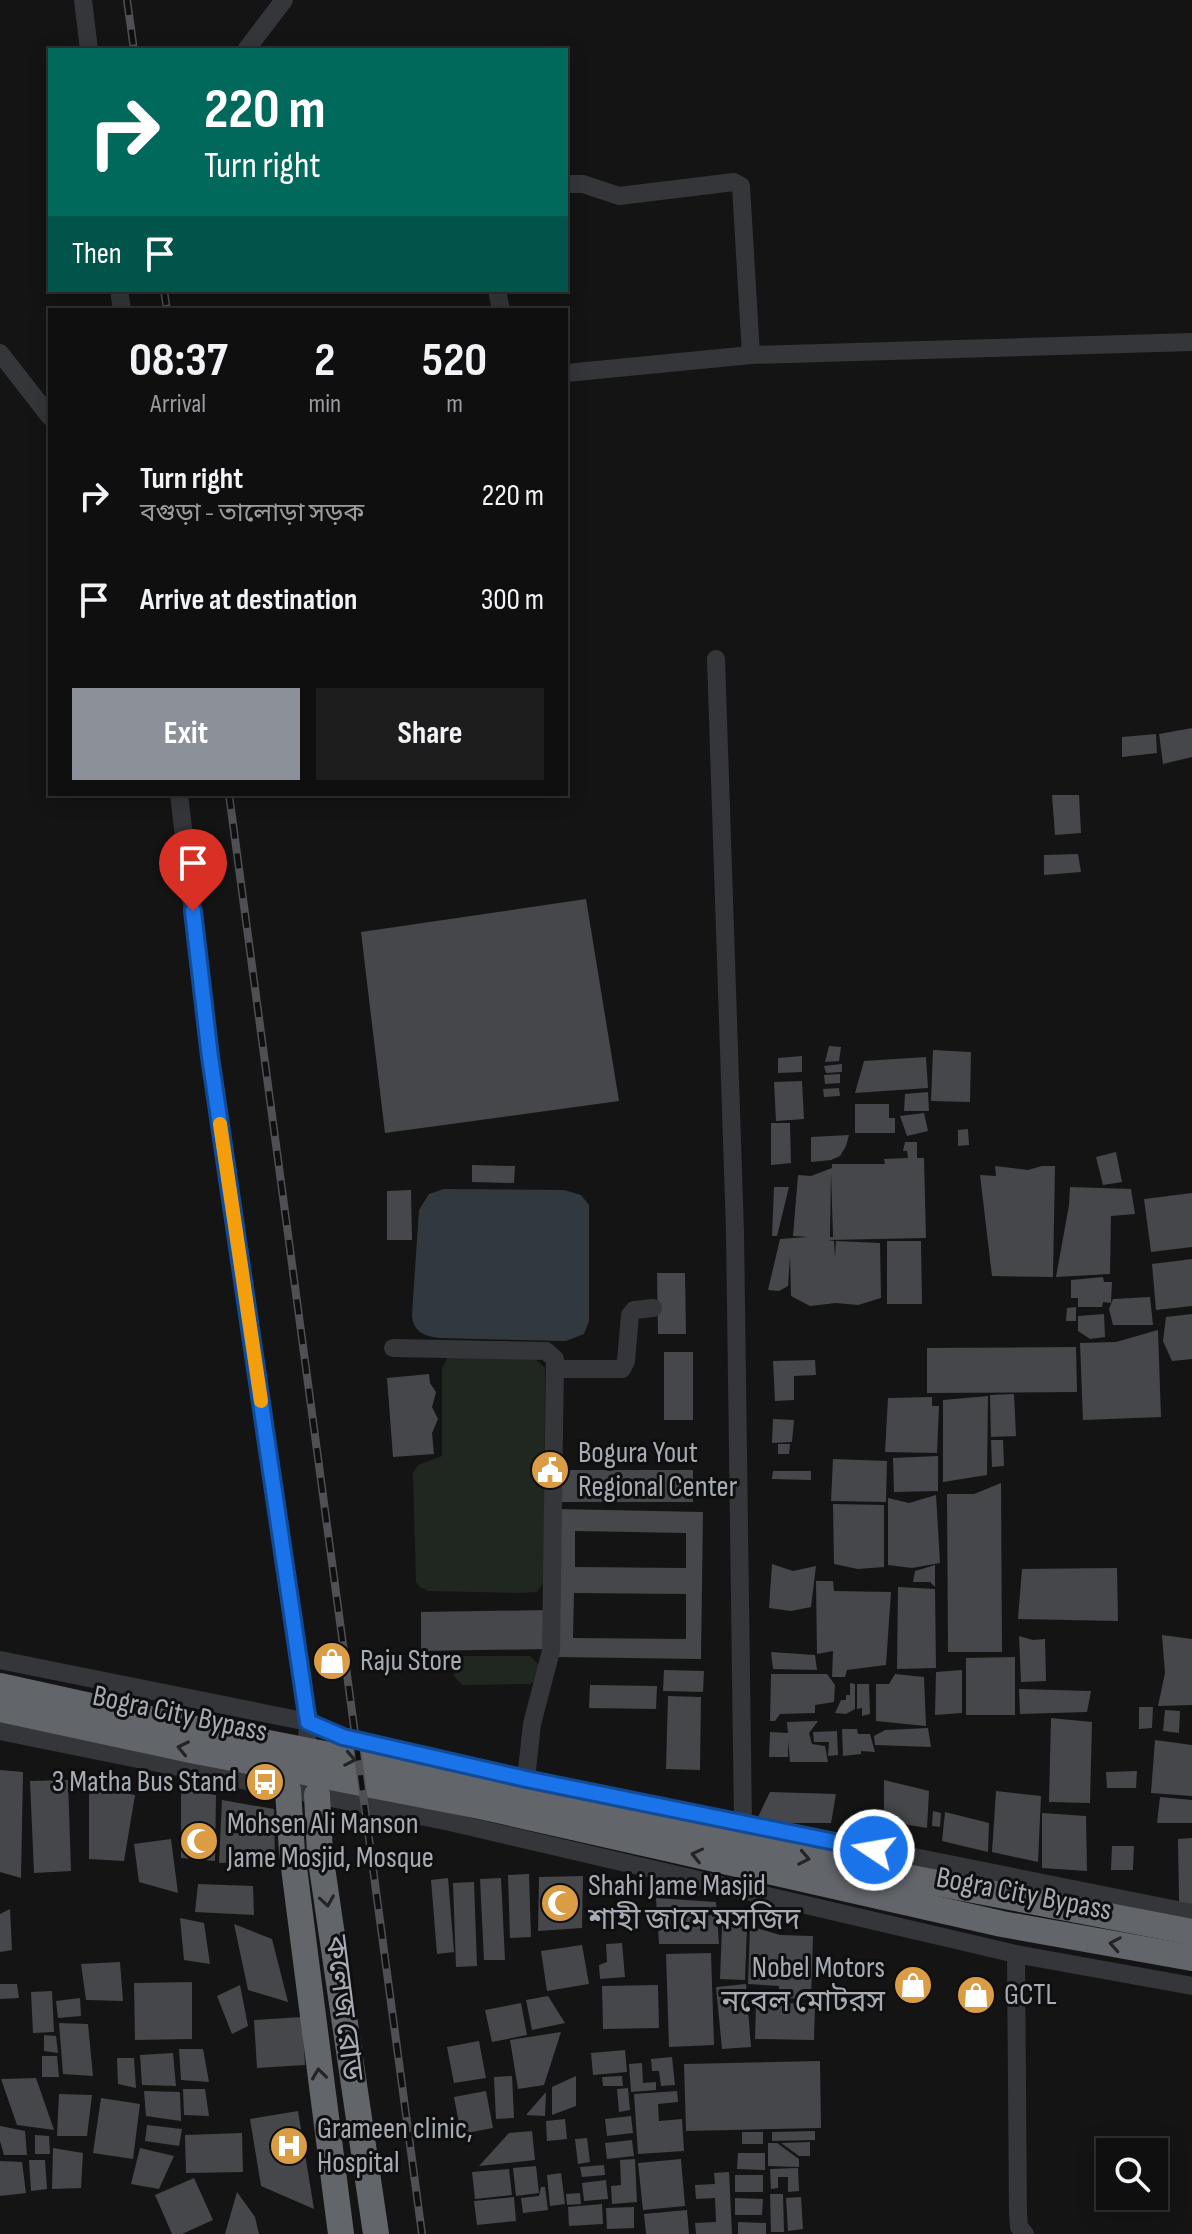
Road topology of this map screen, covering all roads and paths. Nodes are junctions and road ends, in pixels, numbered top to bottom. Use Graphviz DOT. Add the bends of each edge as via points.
graph roads {
  1 [pos="83,0"];
  2 [pos="284,0"];
  3 [pos="89,48"];
  4 [pos="248,48"];
  5 [pos="568,184"];
  6 [pos="1192,342"];
  7 [pos="751,355"];
  8 [pos="3,362"];
  9 [pos="568,373"];
  10 [pos="48,415"];
  11 [pos="716,659"];
  12 [pos="179,796"];
  13 [pos="653,1308"];
  14 [pos="393,1348"];
  15 [pos="555,1369"];
  16 [pos="0,1660"];
  17 [pos="0,1686"];
  18 [pos="0,1709"];
  19 [pos="308,1722"];
  20 [pos="0,1731"];
  21 [pos="526,1779"];
  22 [pos="303,1793"];
  23 [pos="743,1824"];
  24 [pos="1192,1913"];
  25 [pos="1192,1932"];
  26 [pos="1016,1954"];
  27 [pos="1192,1958"];
  28 [pos="1192,1986"];
  29 [pos="341,2234"];
  30 [pos="376,2234"];
  31 [pos="1025,2234"];
  1 -- 3 [label="street"];
  2 -- 4 [label="street"];
  5 -- 7 [label="street" via="619,196 734,182 741,186"];
  6 -- 7 [label="street"];
  7 -- 9 [label="street"];
  8 -- 10 [label="street"];
  11 -- 23 [label="street" via="735,1231"];
  12 -- 19 [label="street" via="210,1057"];
  13 -- 15 [label="street" via="630,1315 622,1369"];
  14 -- 15 [label="street" via="549,1351"];
  15 -- 21 [label="street" via="551,1651 532,1724"];
  16 -- 19 [label="street"];
  17 -- 25 [label="highway, Bogra City Bypass, one-way" via="482,1785 770,1851"];
  27 -- 18 [label="highway, Bogra City Bypass, one-way" via="1002,1924 480,1806"];
  19 -- 21 [label="street" via="343,1737"];
  19 -- 22 [label="street"];
  20 -- 22 [label="street"];
  21 -- 23 [label="street"];
  22 -- 26 [label="street" via="450,1822"];
  29 -- 22 [label="highway, কলেজ রোড, one-way" via="294,1867"];
  22 -- 30 [label="highway, কলেজ রোড, one-way" via="320,1854"];
  23 -- 24 [label="street"];
  26 -- 28 [label="street"];
  26 -- 31 [label="street" via="1018,2214"];
}
